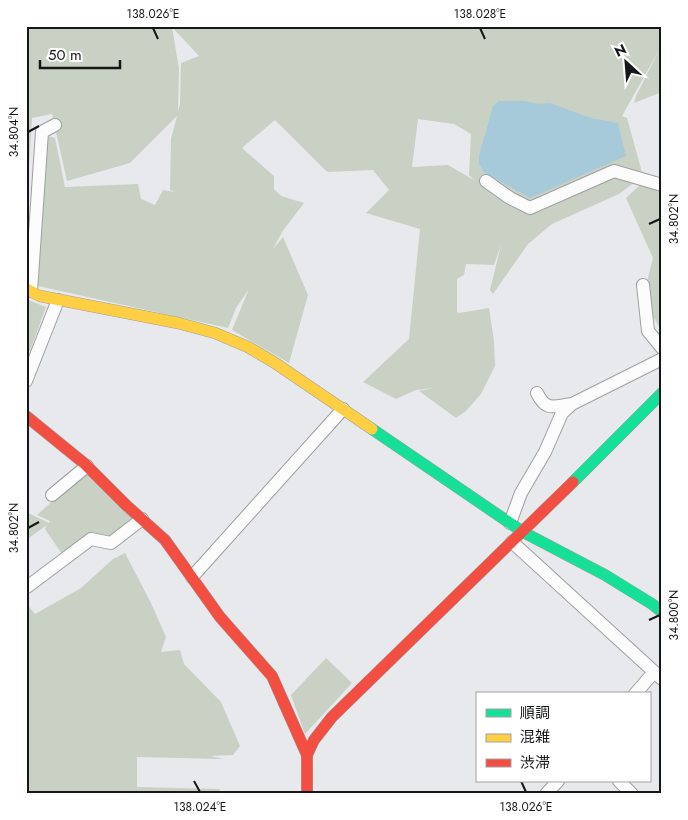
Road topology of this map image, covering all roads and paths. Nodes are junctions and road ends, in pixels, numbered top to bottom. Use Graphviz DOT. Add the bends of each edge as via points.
graph roads {
  1 [pos="55,125"];
  2 [pos="486,181"];
  3 [pos="662,185"];
  4 [pos="643,286"];
  5 [pos="28,290"];
  6 [pos="58,300"];
  7 [pos="662,348"];
  8 [pos="662,358"];
  9 [pos="26,381"];
  10 [pos="537,392"];
  11 [pos="662,393"];
  12 [pos="572,404"];
  13 [pos="343,409"];
  14 [pos="26,416"];
  15 [pos="87,466"];
  16 [pos="52,495"];
  17 [pos="142,519"];
  18 [pos="510,523"];
  19 [pos="523,532"];
  20 [pos="512,542"];
  21 [pos="192,577"];
  22 [pos="28,587"];
  23 [pos="662,612"];
  24 [pos="658,675"];
  25 [pos="637,692"];
  26 [pos="307,755"];
  27 [pos="557,782"];
  28 [pos="620,782"];
  29 [pos="307,794"];
  30 [pos="546,794"];
  31 [pos="632,794"];
  1 -- 5 [label="street" via="42,132"];
  2 -- 3 [label="street" via="530,208 614,171"];
  4 -- 7 [label="street" via="648,331"];
  5 -- 6 [label="street"];
  6 -- 9 [label="street"];
  6 -- 13 [label="street" via="215,333 275,363"];
  8 -- 12 [label="street"];
  10 -- 12 [label="street" via="548,407"];
  11 -- 19 [label="street"];
  12 -- 18 [label="street" via="562,413 545,452 521,493"];
  13 -- 18 [label="street"];
  13 -- 21 [label="street"];
  14 -- 15 [label="street"];
  15 -- 16 [label="street"];
  15 -- 17 [label="street"];
  17 -- 21 [label="street" via="165,540"];
  17 -- 22 [label="street" via="110,543 91,539"];
  18 -- 19 [label="street"];
  19 -- 20 [label="street"];
  19 -- 23 [label="street" via="605,575"];
  20 -- 24 [label="street"];
  20 -- 26 [label="street" via="332,717"];
  21 -- 26 [label="street" via="220,617 272,676"];
  24 -- 25 [label="street"];
  26 -- 29 [label="street"];
  27 -- 30 [label="street"];
  28 -- 31 [label="street"];
}
